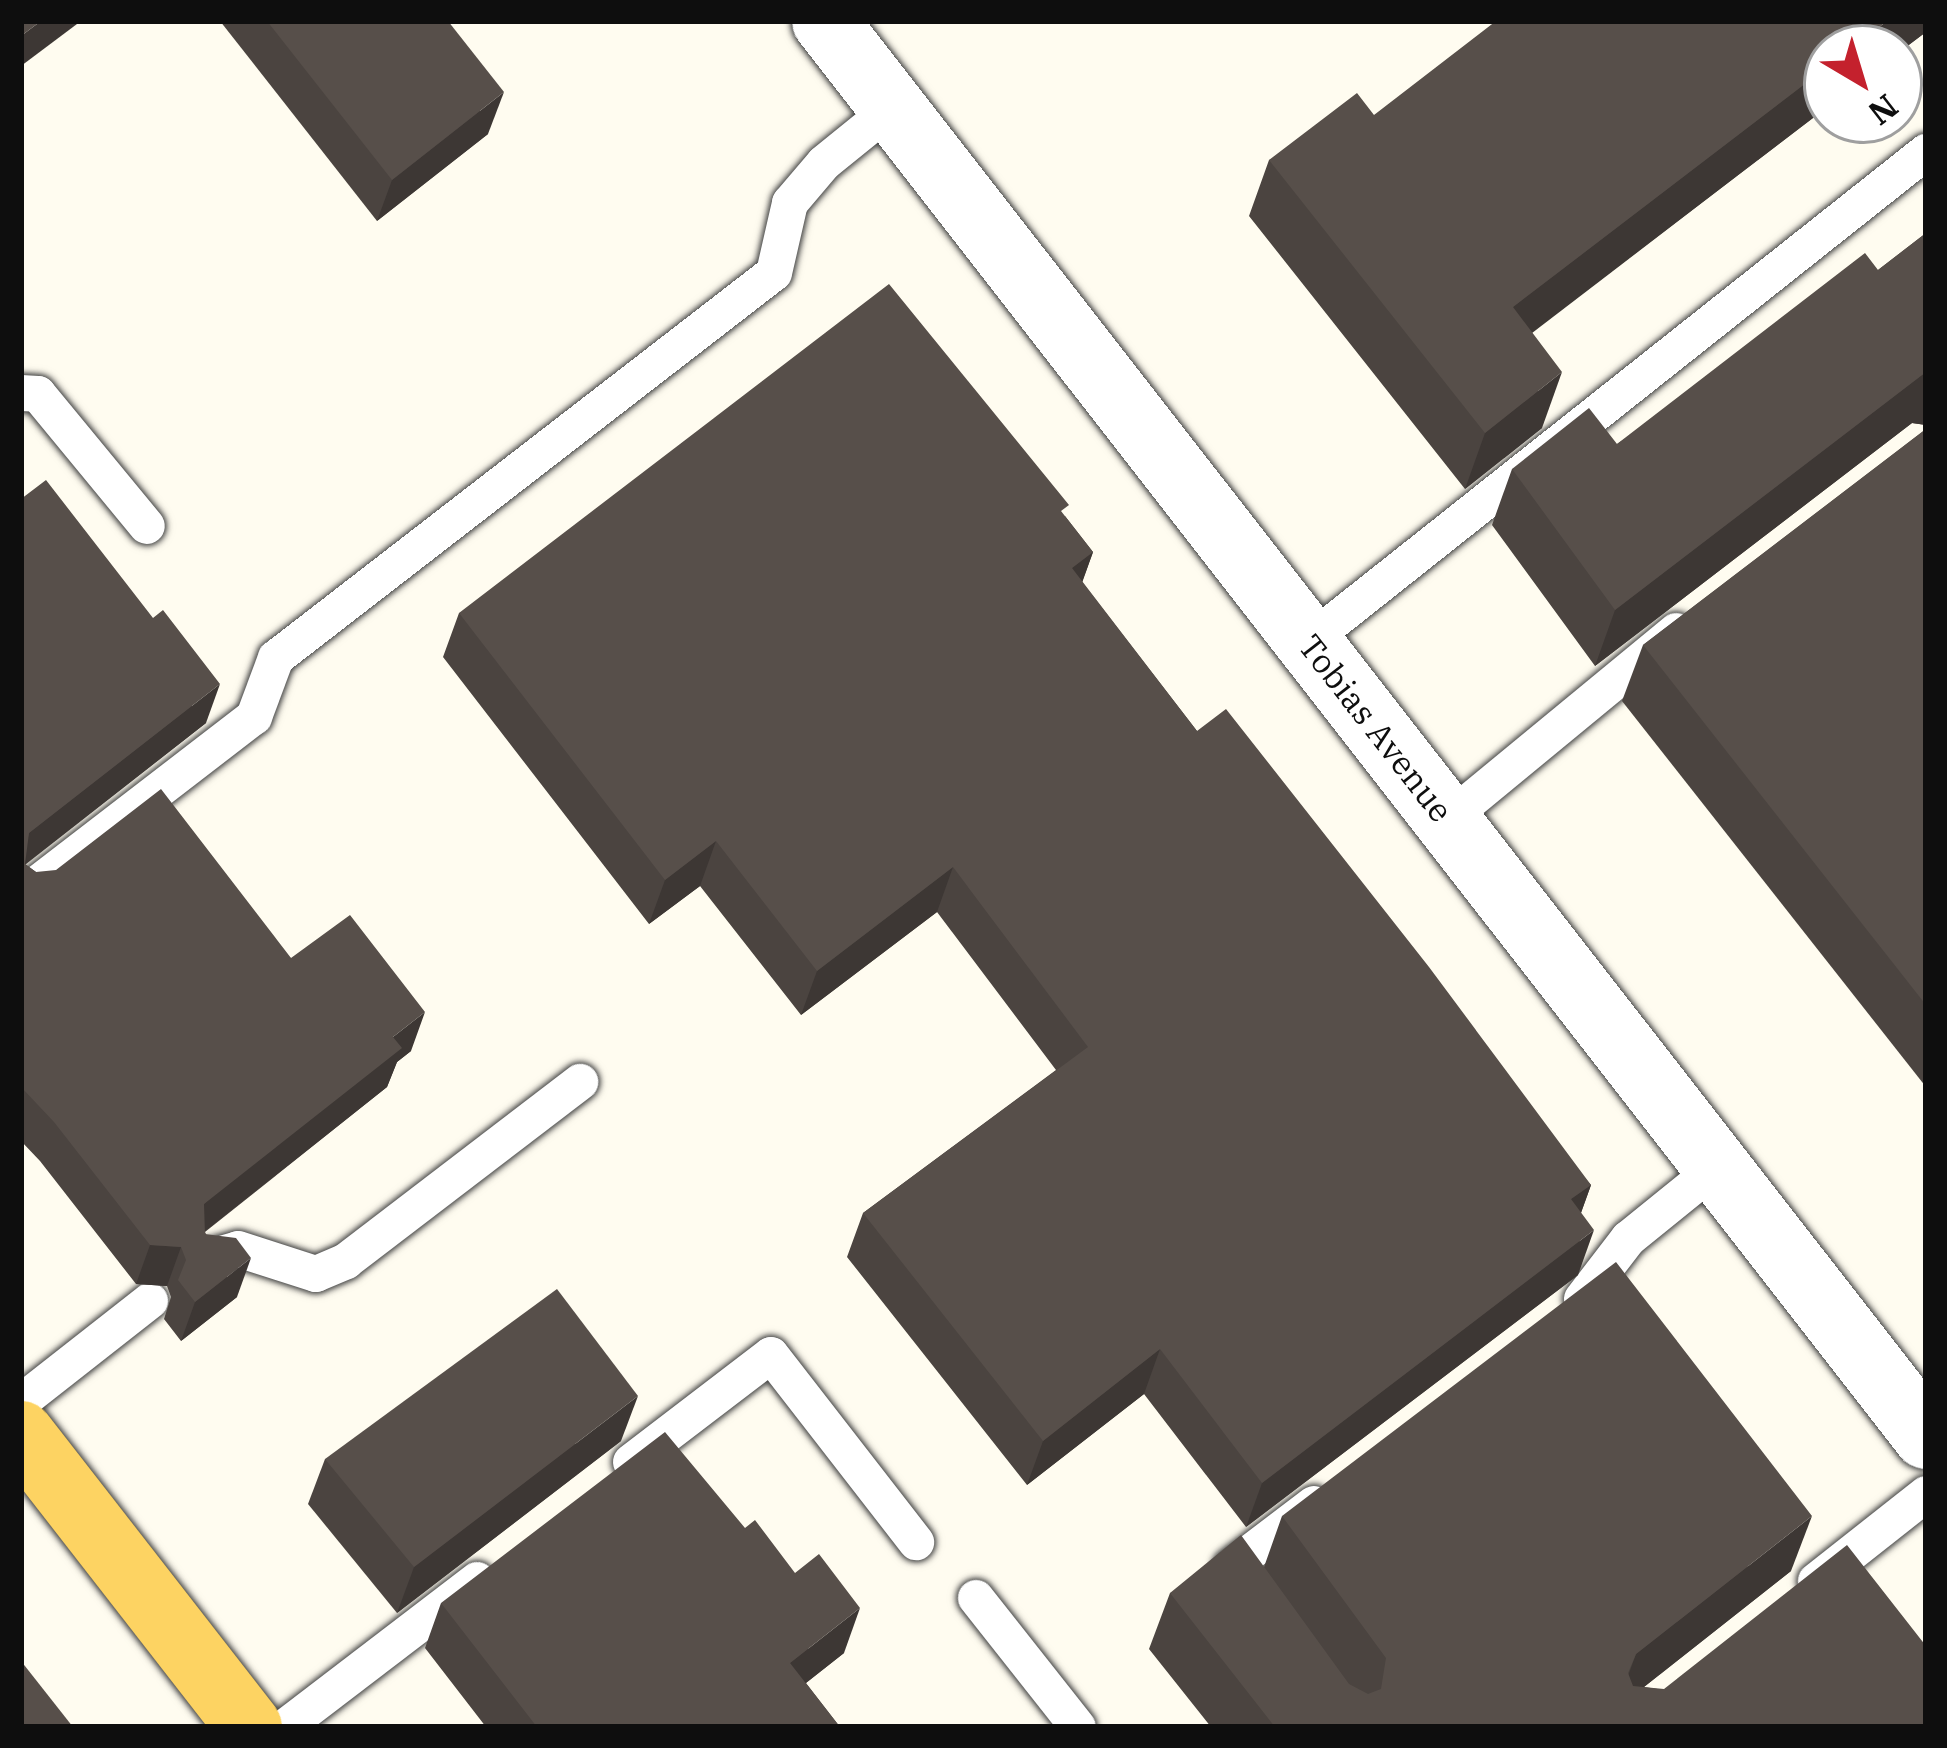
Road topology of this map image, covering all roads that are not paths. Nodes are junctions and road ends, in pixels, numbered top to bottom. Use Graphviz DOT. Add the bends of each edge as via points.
graph roads {
  1 [pos="825,21"];
  2 [pos="892,108"];
  3 [pos="1926,152"];
  4 [pos="21,393"];
  5 [pos="147,526"];
  6 [pos="1698,614"];
  7 [pos="1309,642"];
  8 [pos="1447,820"];
  9 [pos="28,890"];
  10 [pos="580,1082"];
  11 [pos="1718,1167"];
  12 [pos="207,1258"];
  13 [pos="150,1301"];
  14 [pos="1544,1328"];
  15 [pos="21,1402"];
  16 [pos="21,1434"];
  17 [pos="1926,1436"];
  18 [pos="607,1480"];
  19 [pos="1342,1483"];
  20 [pos="1926,1494"];
  21 [pos="916,1542"];
  22 [pos="516,1550"];
  23 [pos="976,1598"];
  24 [pos="1790,1601"];
  25 [pos="1270,1621"];
  26 [pos="249,1727"];
  27 [pos="284,1727"];
  28 [pos="1078,1727"];
  1 -- 2 [label="street, Tobias Avenue"];
  2 -- 7 [label="street, Tobias Avenue"];
  2 -- 9 [label="lane" via="824,163 790,203 774,273 276,658 254,717"];
  3 -- 7 [label="lane"];
  4 -- 5 [label="lane" via="38,394"];
  6 -- 8 [label="lane"];
  7 -- 8 [label="street, Tobias Avenue"];
  8 -- 11 [label="street, Tobias Avenue"];
  10 -- 12 [label="lane" via="346,1262 316,1274 238,1249"];
  11 -- 14 [label="lane" via="1648,1220 1600,1286"];
  11 -- 17 [label="street, Tobias Avenue"];
  13 -- 15 [label="lane"];
  16 -- 26 [label="main road"];
  18 -- 21 [label="lane" via="771,1355"];
  19 -- 25 [label="lane" via="1231,1568"];
  20 -- 24 [label="lane"];
  22 -- 27 [label="lane"];
  23 -- 28 [label="lane"];
}
